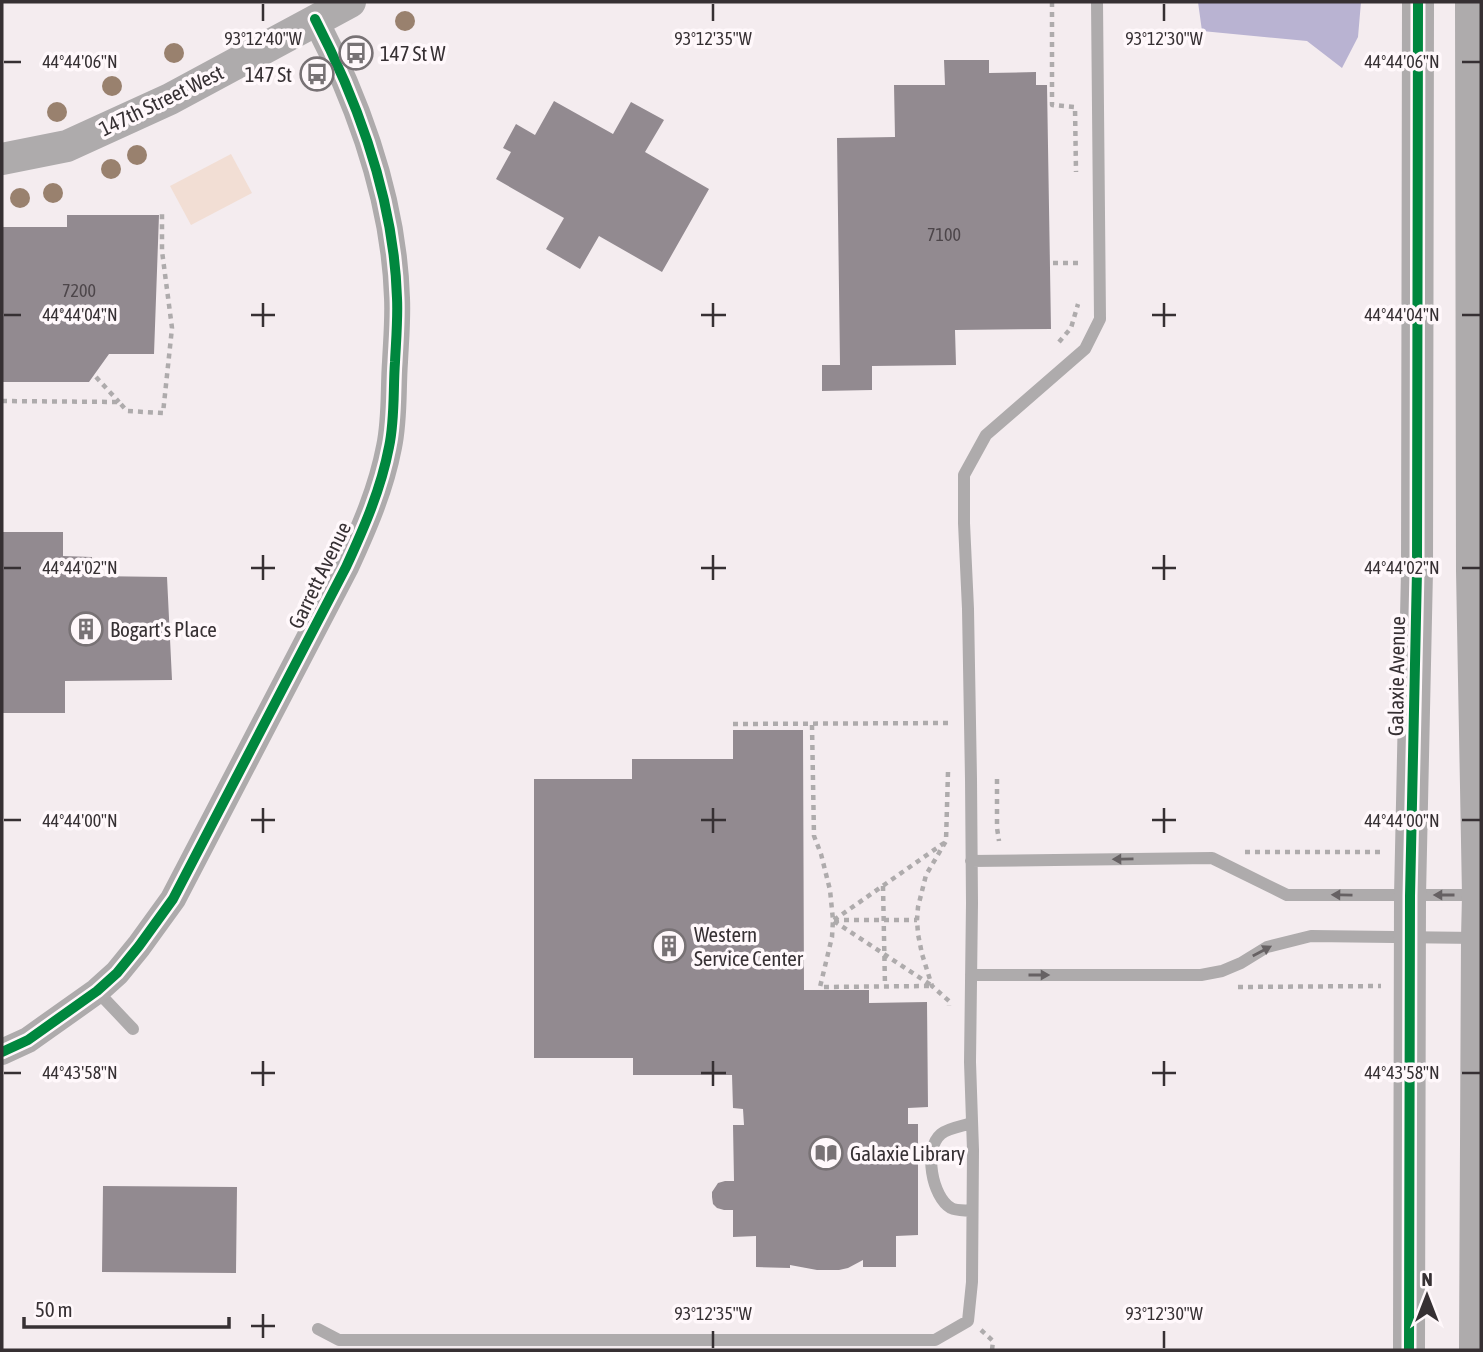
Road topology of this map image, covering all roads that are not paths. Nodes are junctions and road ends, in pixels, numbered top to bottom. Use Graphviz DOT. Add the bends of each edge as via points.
graph roads {
  1 [pos="350,2"];
  2 [pos="1097,2"];
  3 [pos="1418,2"];
  4 [pos="1471,2"];
  5 [pos="316,19"];
  6 [pos="2,159"];
  7 [pos="1476,571"];
  8 [pos="971,861"];
  9 [pos="1478,895"];
  10 [pos="1410,896"];
  11 [pos="1411,937"];
  12 [pos="1477,938"];
  13 [pos="971,975"];
  14 [pos="97,991"];
  15 [pos="134,1029"];
  16 [pos="2,1052"];
  17 [pos="972,1123"];
  18 [pos="972,1211"];
  19 [pos="318,1329"];
  20 [pos="1409,1350"];
  21 [pos="1475,1350"];
  1 -- 5 [label="street, 147th Street West"];
  2 -- 8 [label="lane" via="1100,319 1085,349 986,435 964,475"];
  3 -- 10 [label="street, Galaxie Avenue" via="1417,571"];
  4 -- 7 [label="street"];
  5 -- 6 [label="street, 147th Street West" via="170,99 67,146"];
  5 -- 14 [label="street, Garrett Avenue" via="338,63 377,168 395,260 398,300 390,444 377,493 351,555 180,887 139,946"];
  7 -- 9 [label="street"];
  10 -- 8 [label="lane, one-way" via="1287,895 1212,858"];
  8 -- 13 [label="lane"];
  9 -- 10 [label="lane, one-way"];
  9 -- 12 [label="street"];
  10 -- 11 [label="street, Galaxie Avenue"];
  11 -- 12 [label="lane"];
  13 -- 11 [label="lane, one-way" via="1201,975 1222,971 1267,947 1311,936"];
  11 -- 20 [label="street, Galaxie Avenue"];
  12 -- 21 [label="street"];
  13 -- 17 [label="lane"];
  14 -- 15 [label="lane"];
  14 -- 16 [label="street, Garrett Avenue" via="28,1040"];
  17 -- 18 [label="lane"];
  17 -- 18 [label="lane" via="941,1134 932,1162 933,1181 943,1201 953,1209"];
  18 -- 19 [label="lane" via="968,1321 935,1340 338,1340"];
}
